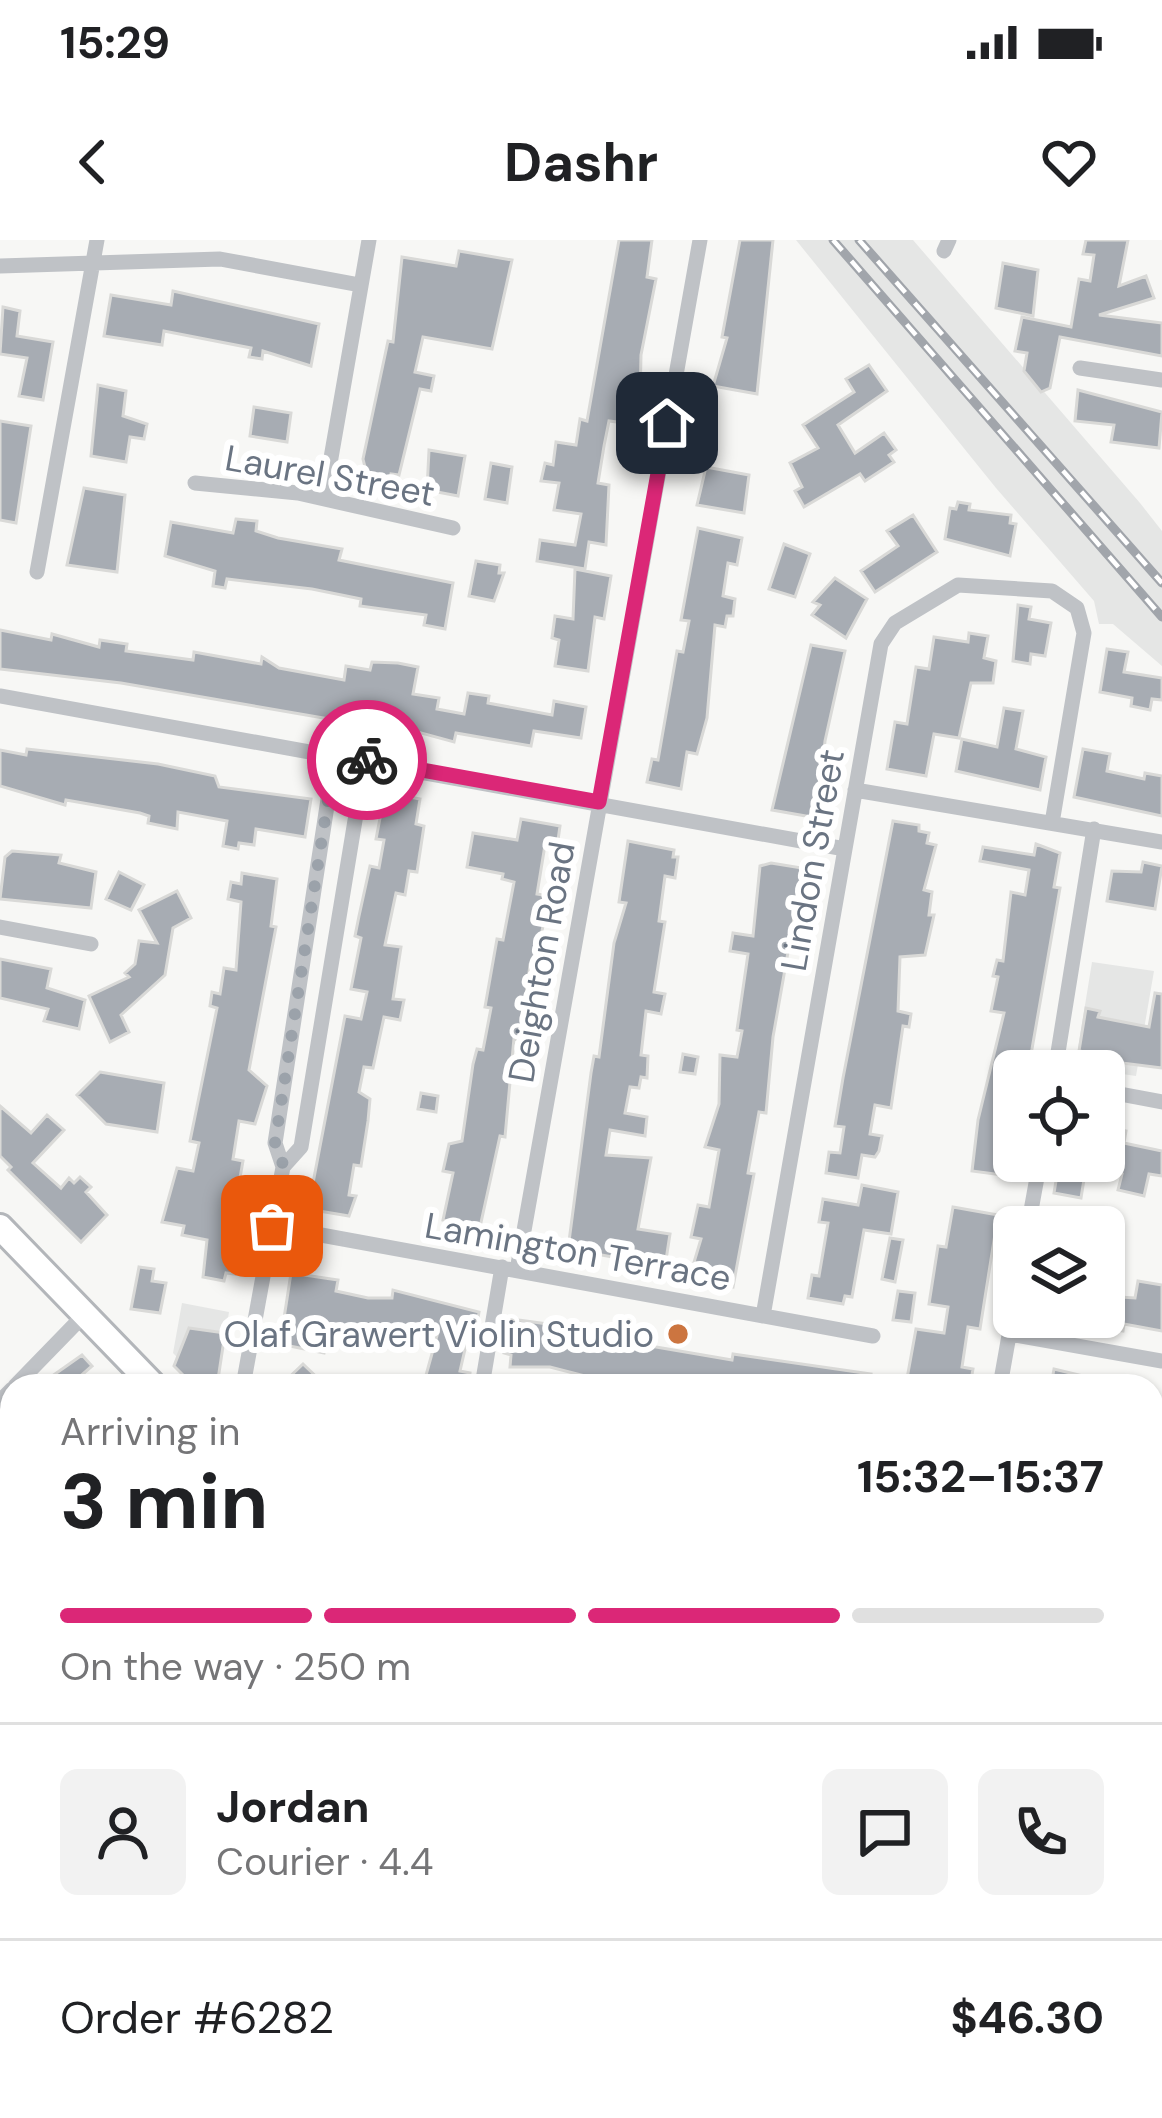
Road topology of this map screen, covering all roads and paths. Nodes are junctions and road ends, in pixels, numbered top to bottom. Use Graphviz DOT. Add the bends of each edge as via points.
graph roads {
  1 [pos="97,240"];
  2 [pos="368,240"];
  3 [pos="700,240"];
  4 [pos="93,262"];
  5 [pos="0,266"];
  6 [pos="360,285"];
  7 [pos="1080,368"];
  8 [pos="1162,380"];
  9 [pos="196,483"];
  10 [pos="324,498"];
  11 [pos="453,528"];
  12 [pos="38,572"];
  13 [pos="0,696"];
  14 [pos="335,754"];
  15 [pos="365,760"];
  16 [pos="855,790"];
  17 [pos="599,802"];
  18 [pos="1052,823"];
  19 [pos="1094,830"];
  20 [pos="1162,842"];
  21 [pos="844,849"];
  22 [pos="0,927"];
  23 [pos="92,944"];
  24 [pos="1058,1050"];
  25 [pos="1125,1095"];
  26 [pos="1162,1102"];
  27 [pos="284,1167"];
  28 [pos="272,1226"];
  29 [pos="0,1227"];
  30 [pos="510,1268"];
  31 [pos="84,1315"];
  32 [pos="763,1316"];
  33 [pos="873,1336"];
  34 [pos="1008,1338"];
  35 [pos="1032,1338"];
  36 [pos="1162,1361"];
  37 [pos="27,1374"];
  38 [pos="142,1374"];
  39 [pos="244,1374"];
  40 [pos="485,1374"];
  41 [pos="1002,1374"];
  1 -- 4 [label="street"];
  2 -- 6 [label="street"];
  3 -- 17 [label="street, Deighton Road"];
  4 -- 5 [label="street"];
  4 -- 6 [label="street" via="220,259"];
  4 -- 12 [label="street"];
  6 -- 10 [label="street"];
  7 -- 8 [label="street"];
  9 -- 10 [label="street, Laurel Street"];
  10 -- 11 [label="street, Laurel Street"];
  13 -- 14 [label="street"];
  14 -- 15 [label="street"];
  14 -- 27 [label="street" via="275,1143"];
  15 -- 17 [label="street"];
  15 -- 27 [label="street" via="301,1148"];
  16 -- 18 [label="street"];
  16 -- 18 [label="street, Lindon Street" via="881,644 895,623 958,585 1052,591 1077,608 1084,633"];
  16 -- 21 [label="street, Lindon Street"];
  17 -- 21 [label="street"];
  17 -- 30 [label="street, Deighton Road"];
  18 -- 19 [label="street"];
  19 -- 20 [label="street"];
  19 -- 24 [label="street"];
  21 -- 32 [label="street, Lindon Street"];
  22 -- 23 [label="street"];
  25 -- 26 [label="street"];
  27 -- 28 [label="street"];
  28 -- 30 [label="street, Lamington Terrace"];
  28 -- 39 [label="street"];
  29 -- 31 [label="main road"];
  30 -- 32 [label="street, Lamington Terrace"];
  30 -- 40 [label="street, Deighton Road"];
  31 -- 37 [label="street"];
  31 -- 38 [label="main road"];
  32 -- 33 [label="street, Lamington Terrace"];
  34 -- 41 [label="street"];
  35 -- 36 [label="street"];
}
